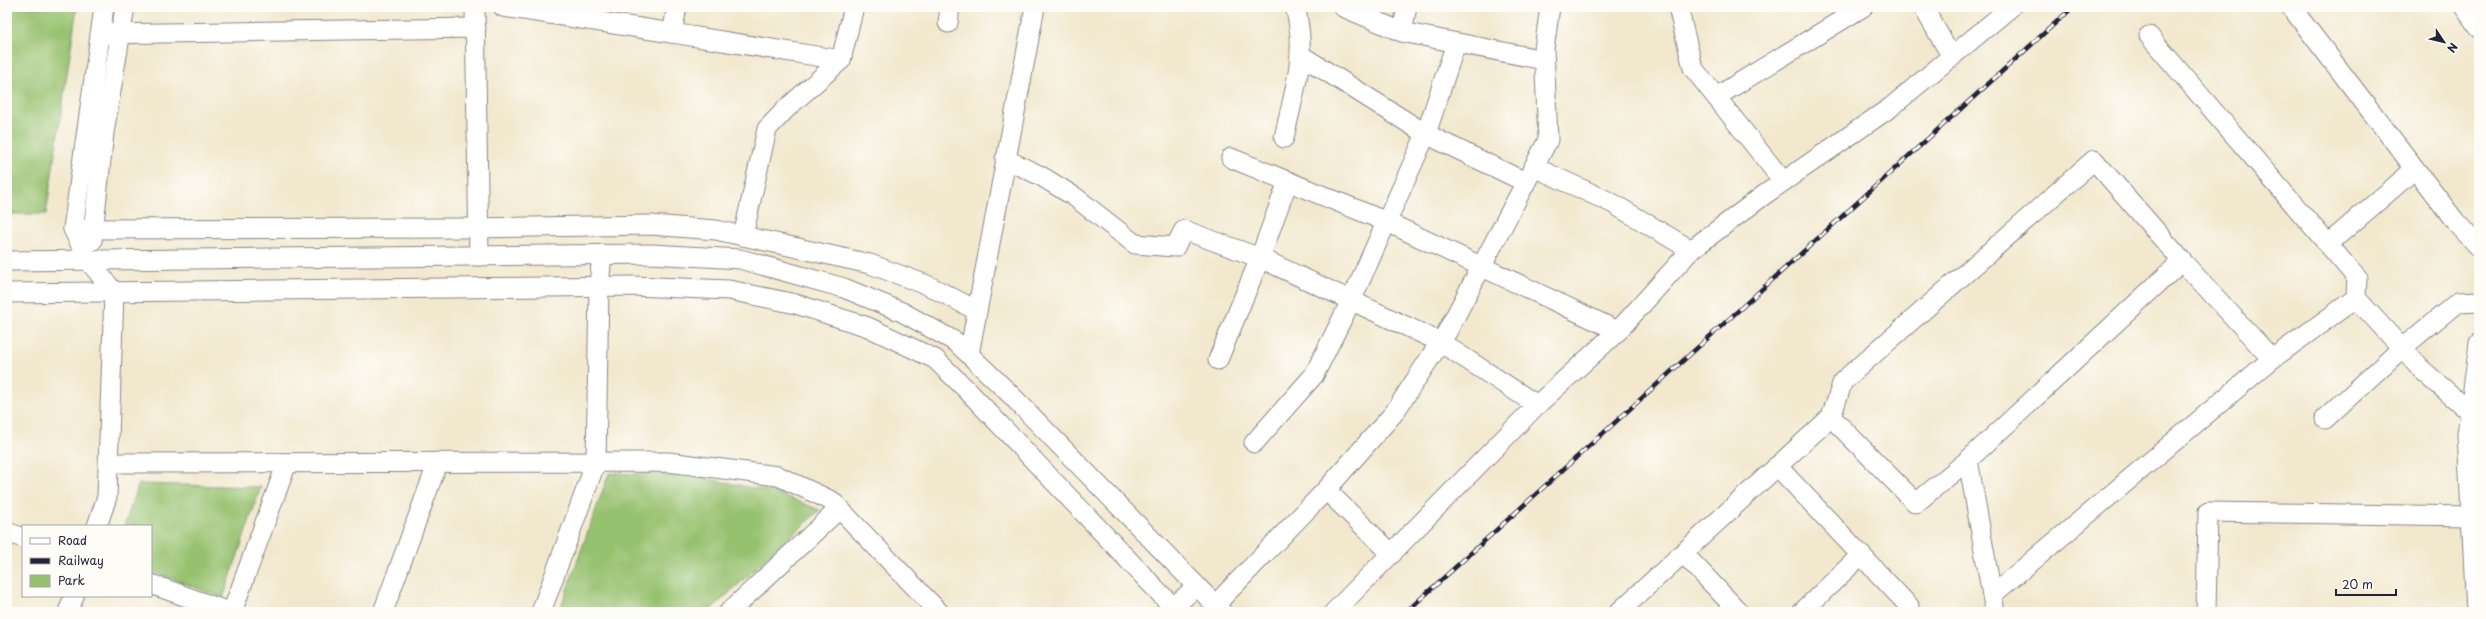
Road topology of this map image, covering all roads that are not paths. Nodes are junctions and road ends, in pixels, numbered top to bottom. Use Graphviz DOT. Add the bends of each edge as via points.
graph roads {
  1 [pos="104,7"];
  2 [pos="125,7"];
  3 [pos="475,7"];
  4 [pos="503,7"];
  5 [pos="677,7"];
  6 [pos="854,7"];
  7 [pos="1035,7"];
  8 [pos="1295,7"];
  9 [pos="1343,7"];
  10 [pos="1407,7"];
  11 [pos="1550,7"];
  12 [pos="1678,7"];
  13 [pos="1863,7"];
  14 [pos="1923,7"];
  15 [pos="2011,7"];
  16 [pos="2291,7"];
  17 [pos="2464,7"];
  18 [pos="476,28"];
  19 [pos="2479,28"];
  20 [pos="1402,32"];
  21 [pos="672,33"];
  22 [pos="100,34"];
  23 [pos="121,34"];
  24 [pos="2149,36"];
  25 [pos="1456,42"];
  26 [pos="1302,56"];
  27 [pos="1952,57"];
  28 [pos="841,60"];
  29 [pos="1544,60"];
  30 [pos="1716,97"];
  31 [pos="1426,134"];
  32 [pos="1284,138"];
  33 [pos="1231,158"];
  34 [pos="1005,159"];
  35 [pos="2415,169"];
  36 [pos="1530,174"];
  37 [pos="1288,181"];
  38 [pos="1783,181"];
  39 [pos="1387,222"];
  40 [pos="478,228"];
  41 [pos="73,229"];
  42 [pos="94,230"];
  43 [pos="743,236"];
  44 [pos="2328,244"];
  45 [pos="2479,247"];
  46 [pos="1691,250"];
  47 [pos="602,254"];
  48 [pos="479,256"];
  49 [pos="1260,258"];
  50 [pos="88,260"];
  51 [pos="7,261"];
  52 [pos="2182,261"];
  53 [pos="1481,266"];
  54 [pos="599,286"];
  55 [pos="114,292"];
  56 [pos="7,293"];
  57 [pos="2356,298"];
  58 [pos="1352,301"];
  59 [pos="2479,301"];
  60 [pos="976,310"];
  61 [pos="1618,331"];
  62 [pos="1440,342"];
  63 [pos="2479,343"];
  64 [pos="2402,348"];
  65 [pos="969,354"];
  66 [pos="2272,358"];
  67 [pos="1218,360"];
  68 [pos="1537,405"];
  69 [pos="2470,412"];
  70 [pos="1830,417"];
  71 [pos="2325,420"];
  72 [pos="1254,443"];
  73 [pos="1968,460"];
  74 [pos="438,462"];
  75 [pos="596,462"];
  76 [pos="108,463"];
  77 [pos="287,463"];
  78 [pos="1777,466"];
  79 [pos="1326,490"];
  80 [pos="839,509"];
  81 [pos="2471,516"];
  82 [pos="97,525"];
  83 [pos="7,532"];
  84 [pos="22,538"];
  85 [pos="1683,553"];
  86 [pos="1392,554"];
  87 [pos="1861,554"];
  88 [pos="2476,564"];
  89 [pos="152,584"];
  90 [pos="1197,586"];
  91 [pos="74,597"];
  92 [pos="1993,603"];
  93 [pos="1218,609"];
  94 [pos="1171,610"];
  95 [pos="68,612"];
  96 [pos="231,612"];
  97 [pos="383,612"];
  98 [pos="541,612"];
  99 [pos="729,612"];
  100 [pos="939,612"];
  101 [pos="1334,612"];
  102 [pos="1619,612"];
  103 [pos="1738,612"];
  104 [pos="1802,612"];
  105 [pos="1907,612"];
  106 [pos="2206,612"];
  107 [pos="2476,612"];
  1 -- 22 [label="street"];
  2 -- 23 [label="street"];
  3 -- 18 [label="street"];
  4 -- 21 [label="street"];
  5 -- 21 [label="street"];
  6 -- 28 [label="street"];
  7 -- 34 [label="street"];
  8 -- 26 [label="street" via="1300,25"];
  9 -- 20 [label="street"];
  10 -- 20 [label="street"];
  11 -- 29 [label="street"];
  12 -- 30 [label="street" via="1693,68"];
  13 -- 30 [label="street"];
  14 -- 27 [label="street"];
  15 -- 27 [label="street"];
  16 -- 35 [label="street"];
  17 -- 19 [label="street"];
  18 -- 23 [label="street"];
  18 -- 40 [label="street"];
  20 -- 25 [label="street"];
  21 -- 28 [label="street"];
  22 -- 23 [label="street"];
  22 -- 41 [label="street"];
  23 -- 42 [label="street" via="104,133"];
  24 -- 44 [label="street"];
  25 -- 29 [label="street"];
  25 -- 31 [label="street"];
  26 -- 31 [label="street"];
  26 -- 32 [label="street"];
  27 -- 38 [label="street" via="1891,107"];
  28 -- 43 [label="street" via="767,129"];
  29 -- 36 [label="street" via="1548,140"];
  30 -- 38 [label="street"];
  31 -- 36 [label="street"];
  31 -- 39 [label="street"];
  33 -- 37 [label="street"];
  34 -- 49 [label="street" via="1041,176 1075,197 1135,244 1175,247 1184,230"];
  34 -- 60 [label="street"];
  35 -- 44 [label="street"];
  35 -- 45 [label="street" via="2455,221"];
  36 -- 46 [label="street" via="1612,203"];
  36 -- 53 [label="street"];
  37 -- 39 [label="street"];
  37 -- 49 [label="street"];
  38 -- 46 [label="street"];
  39 -- 53 [label="street"];
  39 -- 58 [label="street"];
  40 -- 42 [label="street"];
  40 -- 43 [label="street" via="651,224 716,230"];
  40 -- 48 [label="street"];
  41 -- 42 [label="street"];
  41 -- 50 [label="street"];
  42 -- 50 [label="street"];
  43 -- 60 [label="street" via="870,264 927,285"];
  44 -- 57 [label="street" via="2356,278"];
  46 -- 61 [label="street"];
  47 -- 48 [label="street"];
  47 -- 54 [label="street"];
  47 -- 65 [label="street" via="740,259 844,288 902,312 956,342"];
  48 -- 50 [label="street"];
  49 -- 58 [label="street"];
  49 -- 67 [label="street"];
  50 -- 51 [label="street"];
  50 -- 55 [label="street"];
  52 -- 66 [label="street"];
  52 -- 70 [label="street" via="2094,160 1843,381"];
  52 -- 73 [label="street"];
  53 -- 61 [label="street"];
  53 -- 62 [label="street"];
  54 -- 55 [label="street"];
  54 -- 75 [label="street"];
  54 -- 94 [label="street" via="729,290 796,304 868,327 934,359 966,389"];
  55 -- 56 [label="street"];
  55 -- 76 [label="street"];
  57 -- 64 [label="street"];
  57 -- 66 [label="street"];
  58 -- 62 [label="street"];
  58 -- 72 [label="street" via="1314,375"];
  59 -- 64 [label="street" via="2458,302"];
  60 -- 65 [label="street"];
  61 -- 68 [label="street"];
  62 -- 68 [label="street"];
  62 -- 79 [label="street" via="1394,413"];
  63 -- 69 [label="street"];
  64 -- 69 [label="street" via="2420,368"];
  64 -- 71 [label="street"];
  65 -- 90 [label="street"];
  66 -- 92 [label="street"];
  68 -- 86 [label="street"];
  69 -- 81 [label="street" via="2467,434"];
  70 -- 73 [label="street" via="1916,502"];
  70 -- 78 [label="street"];
  73 -- 92 [label="street"];
  74 -- 75 [label="street"];
  74 -- 77 [label="street"];
  74 -- 97 [label="street"];
  75 -- 80 [label="street" via="668,462 778,476 832,501"];
  75 -- 98 [label="street"];
  76 -- 77 [label="street"];
  76 -- 82 [label="street" via="107,497"];
  77 -- 96 [label="street"];
  78 -- 85 [label="street"];
  78 -- 87 [label="street"];
  79 -- 86 [label="street"];
  79 -- 93 [label="street"];
  80 -- 99 [label="street"];
  80 -- 100 [label="street"];
  81 -- 88 [label="street"];
  81 -- 106 [label="street" via="2208,512"];
  83 -- 84 [label="street"];
  85 -- 102 [label="street"];
  85 -- 103 [label="street"];
  86 -- 101 [label="street"];
  87 -- 104 [label="street"];
  87 -- 105 [label="street" via="1909,606"];
  88 -- 107 [label="street"];
  89 -- 96 [label="street"];
  90 -- 93 [label="street"];
  90 -- 94 [label="street"];
  91 -- 95 [label="street"];
}
